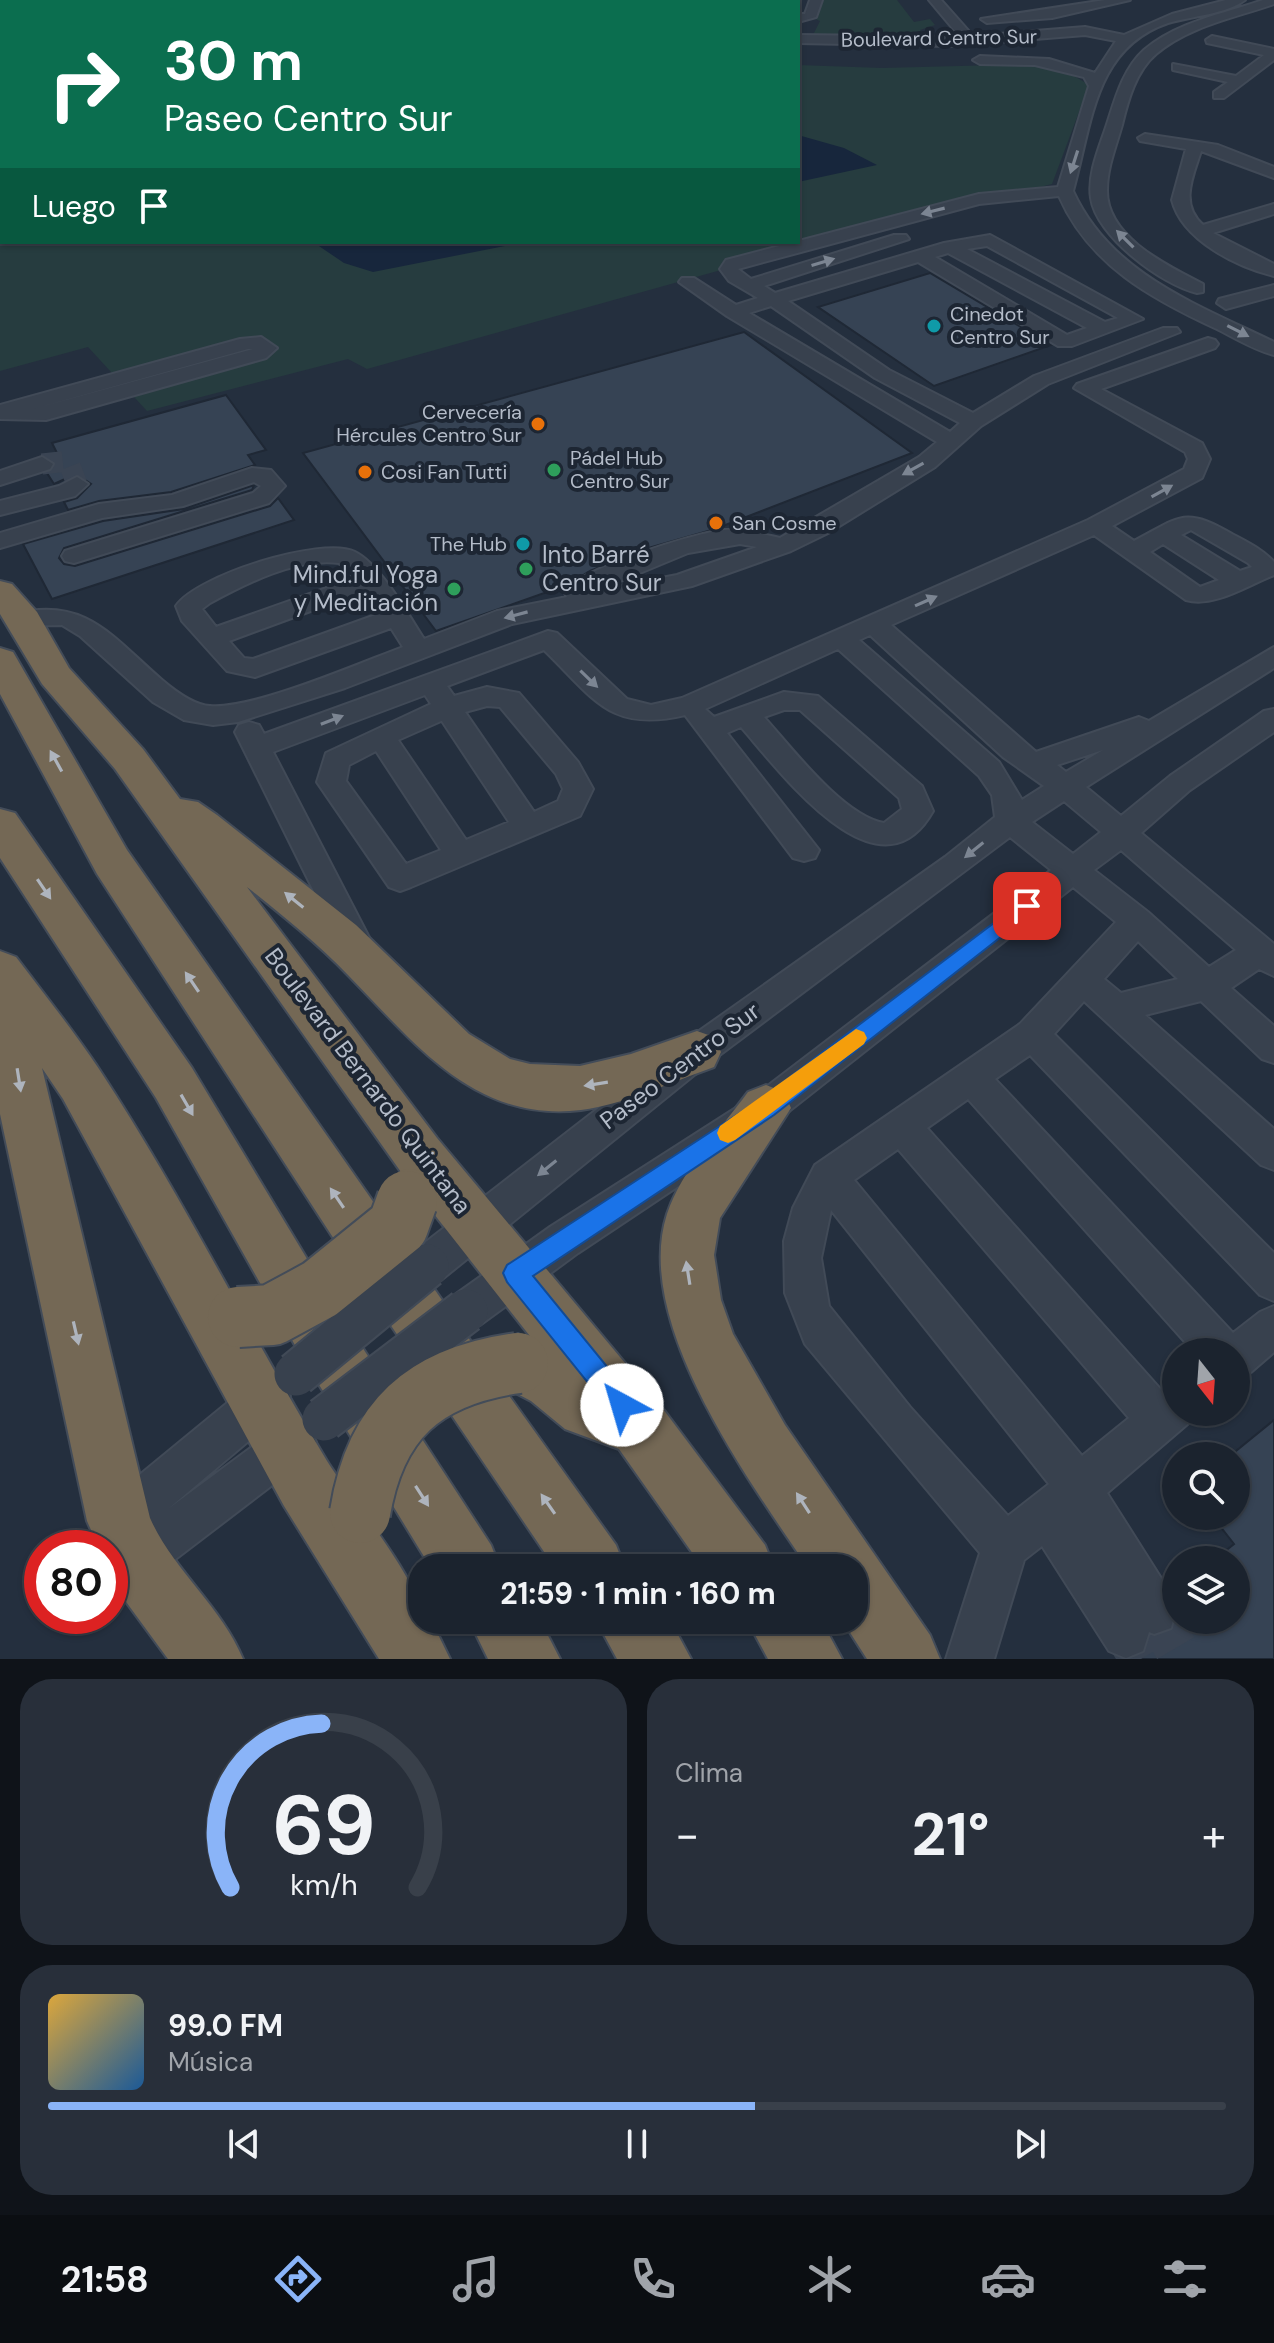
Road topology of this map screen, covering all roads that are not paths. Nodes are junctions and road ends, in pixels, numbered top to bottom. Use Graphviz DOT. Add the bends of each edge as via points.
graph roads {
  1 [pos="816,0"];
  2 [pos="935,0"];
  3 [pos="1124,0"];
  4 [pos="1243,5"];
  5 [pos="1271,7"];
  6 [pos="800,18"];
  7 [pos="1177,18"];
  8 [pos="953,22"];
  9 [pos="1085,31"];
  10 [pos="1039,36"];
  11 [pos="800,39"];
  12 [pos="1212,40"];
  13 [pos="970,41"];
  14 [pos="1125,41"];
  15 [pos="930,42"];
  16 [pos="948,42"];
  17 [pos="1087,46"];
  18 [pos="1064,53"];
  19 [pos="1274,53"];
  20 [pos="1022,59"];
  21 [pos="966,61"];
  22 [pos="938,62"];
  23 [pos="1178,67"];
  24 [pos="1238,80"];
  25 [pos="1097,87"];
  26 [pos="1219,95"];
  27 [pos="1145,138"];
  28 [pos="1195,145"];
  29 [pos="1274,173"];
  30 [pos="1066,195"];
  31 [pos="985,199"];
  32 [pos="1273,209"];
  33 [pos="1006,211"];
  34 [pos="1200,231"];
  35 [pos="950,247"];
  36 [pos="922,257"];
  37 [pos="1274,271"];
  38 [pos="1131,275"];
  39 [pos="688,282"];
  40 [pos="749,285"];
  41 [pos="1274,290"];
  42 [pos="1274,297"];
  43 [pos="773,299"];
  44 [pos="1237,308"];
  45 [pos="734,312"];
  46 [pos="1103,329"];
  47 [pos="1170,332"];
  48 [pos="1208,344"];
  49 [pos="1274,349"];
  50 [pos="1274,366"];
  51 [pos="882,374"];
  52 [pos="1041,380"];
  53 [pos="858,385"];
  54 [pos="1084,388"];
  55 [pos="0,412"];
  56 [pos="974,422"];
  57 [pos="952,442"];
  58 [pos="42,464"];
  59 [pos="0,478"];
  60 [pos="77,484"];
  61 [pos="0,508"];
  62 [pos="1096,525"];
  63 [pos="0,541"];
  64 [pos="1133,551"];
  65 [pos="74,556"];
  66 [pos="369,581"];
  67 [pos="550,606"];
  68 [pos="396,617"];
  69 [pos="8,624"];
  70 [pos="874,624"];
  71 [pos="212,638"];
  72 [pos="548,639"];
  73 [pos="843,639"];
  74 [pos="418,649"];
  75 [pos="1274,656"];
  76 [pos="431,683"];
  77 [pos="689,705"];
  78 [pos="449,710"];
  79 [pos="1183,712"];
  80 [pos="238,713"];
  81 [pos="746,715"];
  82 [pos="1274,718"];
  83 [pos="710,730"];
  84 [pos="381,737"];
  85 [pos="259,747"];
  86 [pos="1033,763"];
  87 [pos="1066,786"];
  88 [pos="161,802"];
  89 [pos="1010,821"];
  90 [pos="0,824"];
  91 [pos="528,827"];
  92 [pos="1121,833"];
  93 [pos="804,850"];
  94 [pos="460,855"];
  95 [pos="1072,872"];
  96 [pos="1137,921"];
  97 [pos="1267,957"];
  98 [pos="365,963"];
  99 [pos="1,972"];
  100 [pos="1083,980"];
  101 [pos="1209,985"];
  102 [pos="1115,1009"];
  103 [pos="1032,1034"];
  104 [pos="1274,1048"];
  105 [pos="697,1052"];
  106 [pos="970,1077"];
  107 [pos="766,1108"];
  108 [pos="901,1125"];
  109 [pos="1274,1153"];
  110 [pos="414,1174"];
  111 [pos="828,1177"];
  112 [pos="477,1224"];
  113 [pos="515,1273"];
  114 [pos="1274,1281"];
  115 [pos="221,1307"];
  116 [pos="1274,1326"];
  117 [pos="1209,1338"];
  118 [pos="1250,1346"];
  119 [pos="1162,1407"];
  120 [pos="292,1411"];
  121 [pos="1162,1418"];
  122 [pos="639,1426"];
  123 [pos="1063,1500"];
  124 [pos="124,1530"];
  125 [pos="128,1540"];
  126 [pos="128,1542"];
  127 [pos="1005,1546"];
  128 [pos="459,1554"];
  129 [pos="583,1554"];
  130 [pos="732,1554"];
  131 [pos="837,1554"];
  132 [pos="381,1598"];
  133 [pos="868,1601"];
  134 [pos="1140,1622"];
  135 [pos="511,1634"];
  136 [pos="639,1634"];
  137 [pos="790,1634"];
  138 [pos="209,1659"];
  139 [pos="416,1659"];
  140 [pos="526,1659"];
  141 [pos="657,1659"];
  142 [pos="808,1659"];
  143 [pos="906,1659"];
  144 [pos="970,1659"];
  1 -- 6 [label="street" via="810,17"];
  2 -- 8 [label="street"];
  3 -- 8 [label="street" via="1052,14"];
  4 -- 5 [label="street"];
  4 -- 7 [label="street"];
  44 -- 4 [label="street, one-way" via="1133,247 1103,212 1099,180 1121,101 1140,61 1170,39"];
  7 -- 9 [label="street"];
  7 -- 14 [label="street"];
  8 -- 13 [label="street"];
  8 -- 16 [label="street" via="934,23"];
  9 -- 10 [label="street, Boulevard Centro Sur"];
  9 -- 14 [label="street, Boulevard Centro Sur"];
  10 -- 13 [label="street, Boulevard Centro Sur"];
  10 -- 17 [label="street"];
  11 -- 15 [label="street, Boulevard Centro Sur"];
  12 -- 19 [label="street"];
  13 -- 16 [label="street, Boulevard Centro Sur"];
  14 -- 25 [label="street" via="1109,57"];
  15 -- 16 [label="street, Boulevard Centro Sur"];
  15 -- 22 [label="street"];
  18 -- 20 [label="street"];
  19 -- 24 [label="street"];
  20 -- 21 [label="street, Boulevard Centro Sur"];
  20 -- 25 [label="street, Boulevard Centro Sur" via="1075,68 1089,74"];
  23 -- 24 [label="street"];
  24 -- 26 [label="street"];
  25 -- 30 [label="street, one-way"];
  27 -- 28 [label="street"];
  28 -- 29 [label="street"];
  28 -- 34 [label="street" via="1180,200"];
  30 -- 31 [label="street"];
  30 -- 33 [label="street"];
  30 -- 38 [label="street" via="1089,237"];
  31 -- 33 [label="street"];
  31 -- 40 [label="street, one-way" via="732,264 729,269 735,277"];
  32 -- 34 [label="street"];
  40 -- 33 [label="street, one-way"];
  34 -- 37 [label="street"];
  35 -- 36 [label="street"];
  35 -- 46 [label="street"];
  35 -- 46 [label="street" via="977,240 999,242 1134,319"];
  36 -- 43 [label="street"];
  36 -- 46 [label="street" via="1065,342"];
  38 -- 47 [label="street"];
  38 -- 49 [label="street, one-way"];
  39 -- 45 [label="street"];
  40 -- 43 [label="street"];
  41 -- 44 [label="street"];
  42 -- 44 [label="street"];
  43 -- 45 [label="street"];
  43 -- 51 [label="street"];
  45 -- 53 [label="street"];
  47 -- 48 [label="street"];
  47 -- 52 [label="street"];
  48 -- 50 [label="street"];
  48 -- 54 [label="street"];
  51 -- 53 [label="street"];
  51 -- 56 [label="street"];
  52 -- 54 [label="street"];
  52 -- 56 [label="street"];
  53 -- 57 [label="street"];
  62 -- 54 [label="street, one-way" via="1194,473 1199,459 1183,441"];
  55 -- 55 [label="street" via="247,343 267,348 46,414"];
  56 -- 57 [label="street"];
  57 -- 67 [label="street, one-way" via="820,528 783,546 738,536 691,546 619,570"];
  58 -- 59 [label="street"];
  60 -- 61 [label="street"];
  62 -- 64 [label="street"];
  70 -- 62 [label="street, one-way"];
  63 -- 65 [label="street" via="99,511 175,501 252,475 263,475 274,486 261,498"];
  64 -- 64 [label="street" via="1165,535 1238,581 1195,595"];
  66 -- 68 [label="street"];
  66 -- 71 [label="street"];
  66 -- 71 [label="street" via="349,558 332,553 262,572 189,606"];
  67 -- 72 [label="street"];
  67 -- 74 [label="street, one-way"];
  68 -- 71 [label="street" via="255,668 236,665"];
  68 -- 74 [label="street"];
  69 -- 80 [label="street" via="67,617 163,696 194,713"];
  69 -- 88 [label="highway, Boulevard Bernardo Quintana"];
  129 -- 69 [label="highway, one-way" via="112,862"];
  70 -- 73 [label="street"];
  70 -- 86 [label="street"];
  72 -- 76 [label="street"];
  72 -- 77 [label="street, one-way" via="618,706 651,714"];
  73 -- 77 [label="street"];
  73 -- 89 [label="street" via="989,769 1006,794"];
  74 -- 80 [label="street"];
  75 -- 79 [label="street, Paseo Centro Sur"];
  76 -- 78 [label="street"];
  85 -- 76 [label="street, one-way"];
  77 -- 83 [label="street"];
  78 -- 84 [label="street"];
  78 -- 91 [label="street"];
  78 -- 91 [label="street" via="486,696 509,699 568,769 578,789 570,808"];
  79 -- 86 [label="street"];
  79 -- 87 [label="street, Paseo Centro Sur"];
  80 -- 85 [label="street"];
  81 -- 81 [label="street" via="781,701 808,702 912,793 918,811 908,823 884,834 863,831"];
  81 -- 83 [label="street"];
  82 -- 92 [label="street, Paseo Centro Sur" via="1180,783"];
  83 -- 93 [label="street"];
  84 -- 94 [label="street"];
  84 -- 94 [label="street" via="336,760 331,782 400,879"];
  85 -- 98 [label="street"];
  86 -- 87 [label="street"];
  87 -- 89 [label="street, Paseo Centro Sur"];
  87 -- 92 [label="street"];
  98 -- 88 [label="highway, one-way" via="211,832"];
  88 -- 110 [label="highway, Boulevard Bernardo Quintana"];
  89 -- 95 [label="street"];
  89 -- 105 [label="street, Paseo Centro Sur, one-way"];
  90 -- 128 [label="highway, one-way" via="174,1083 316,1327"];
  91 -- 94 [label="street"];
  92 -- 95 [label="street, Paseo Centro Sur"];
  92 -- 97 [label="street"];
  95 -- 96 [label="street"];
  95 -- 107 [label="street, Paseo Centro Sur"];
  96 -- 100 [label="street"];
  96 -- 101 [label="street"];
  97 -- 101 [label="street"];
  105 -- 98 [label="highway, one-way" via="563,1089 506,1080 449,1050"];
  99 -- 115 [label="highway" via="81,1084"];
  99 -- 124 [label="highway, one-way" via="22,1100"];
  100 -- 102 [label="street"];
  100 -- 103 [label="street"];
  101 -- 102 [label="street"];
  101 -- 104 [label="street"];
  102 -- 109 [label="street"];
  103 -- 106 [label="street"];
  103 -- 114 [label="street"];
  105 -- 112 [label="street, Paseo Centro Sur, one-way"];
  106 -- 108 [label="street"];
  106 -- 117 [label="street"];
  107 -- 113 [label="street, Paseo Centro Sur"];
  131 -- 107 [label="highway, one-way" via="722,1379 702,1337 692,1297 686,1256 694,1215"];
  108 -- 111 [label="street"];
  108 -- 119 [label="street"];
  110 -- 112 [label="highway, Boulevard Bernardo Quintana"];
  110 -- 115 [label="highway, bridge" via="398,1226 320,1289 272,1315"];
  111 -- 123 [label="street"];
  111 -- 127 [label="street" via="813,1200 802,1234 811,1314 938,1475"];
  112 -- 113 [label="highway, Boulevard Bernardo Quintana"];
  112 -- 120 [label="street, Paseo Centro Sur, bridge" via="427,1266"];
  113 -- 120 [label="street, Paseo Centro Sur, bridge" via="466,1311"];
  113 -- 122 [label="highway, Boulevard Bernardo Quintana"];
  115 -- 120 [label="highway"];
  116 -- 118 [label="street"];
  120 -- 125 [label="street, Paseo Centro Sur"];
  120 -- 132 [label="highway" via="306,1484"];
  121 -- 123 [label="street"];
  122 -- 130 [label="highway, Boulevard Bernardo Quintana"];
  122 -- 132 [label="highway, bridge" via="586,1408 552,1380 518,1363 489,1365 447,1383 401,1418 380,1442 366,1476 360,1513"];
  123 -- 127 [label="street"];
  123 -- 134 [label="street"];
  126 -- 138 [label="highway"];
  127 -- 144 [label="street"];
  132 -- 139 [label="highway"];
  133 -- 143 [label="highway"];
  135 -- 140 [label="highway"];
  136 -- 141 [label="highway"];
  137 -- 142 [label="highway"];
}
